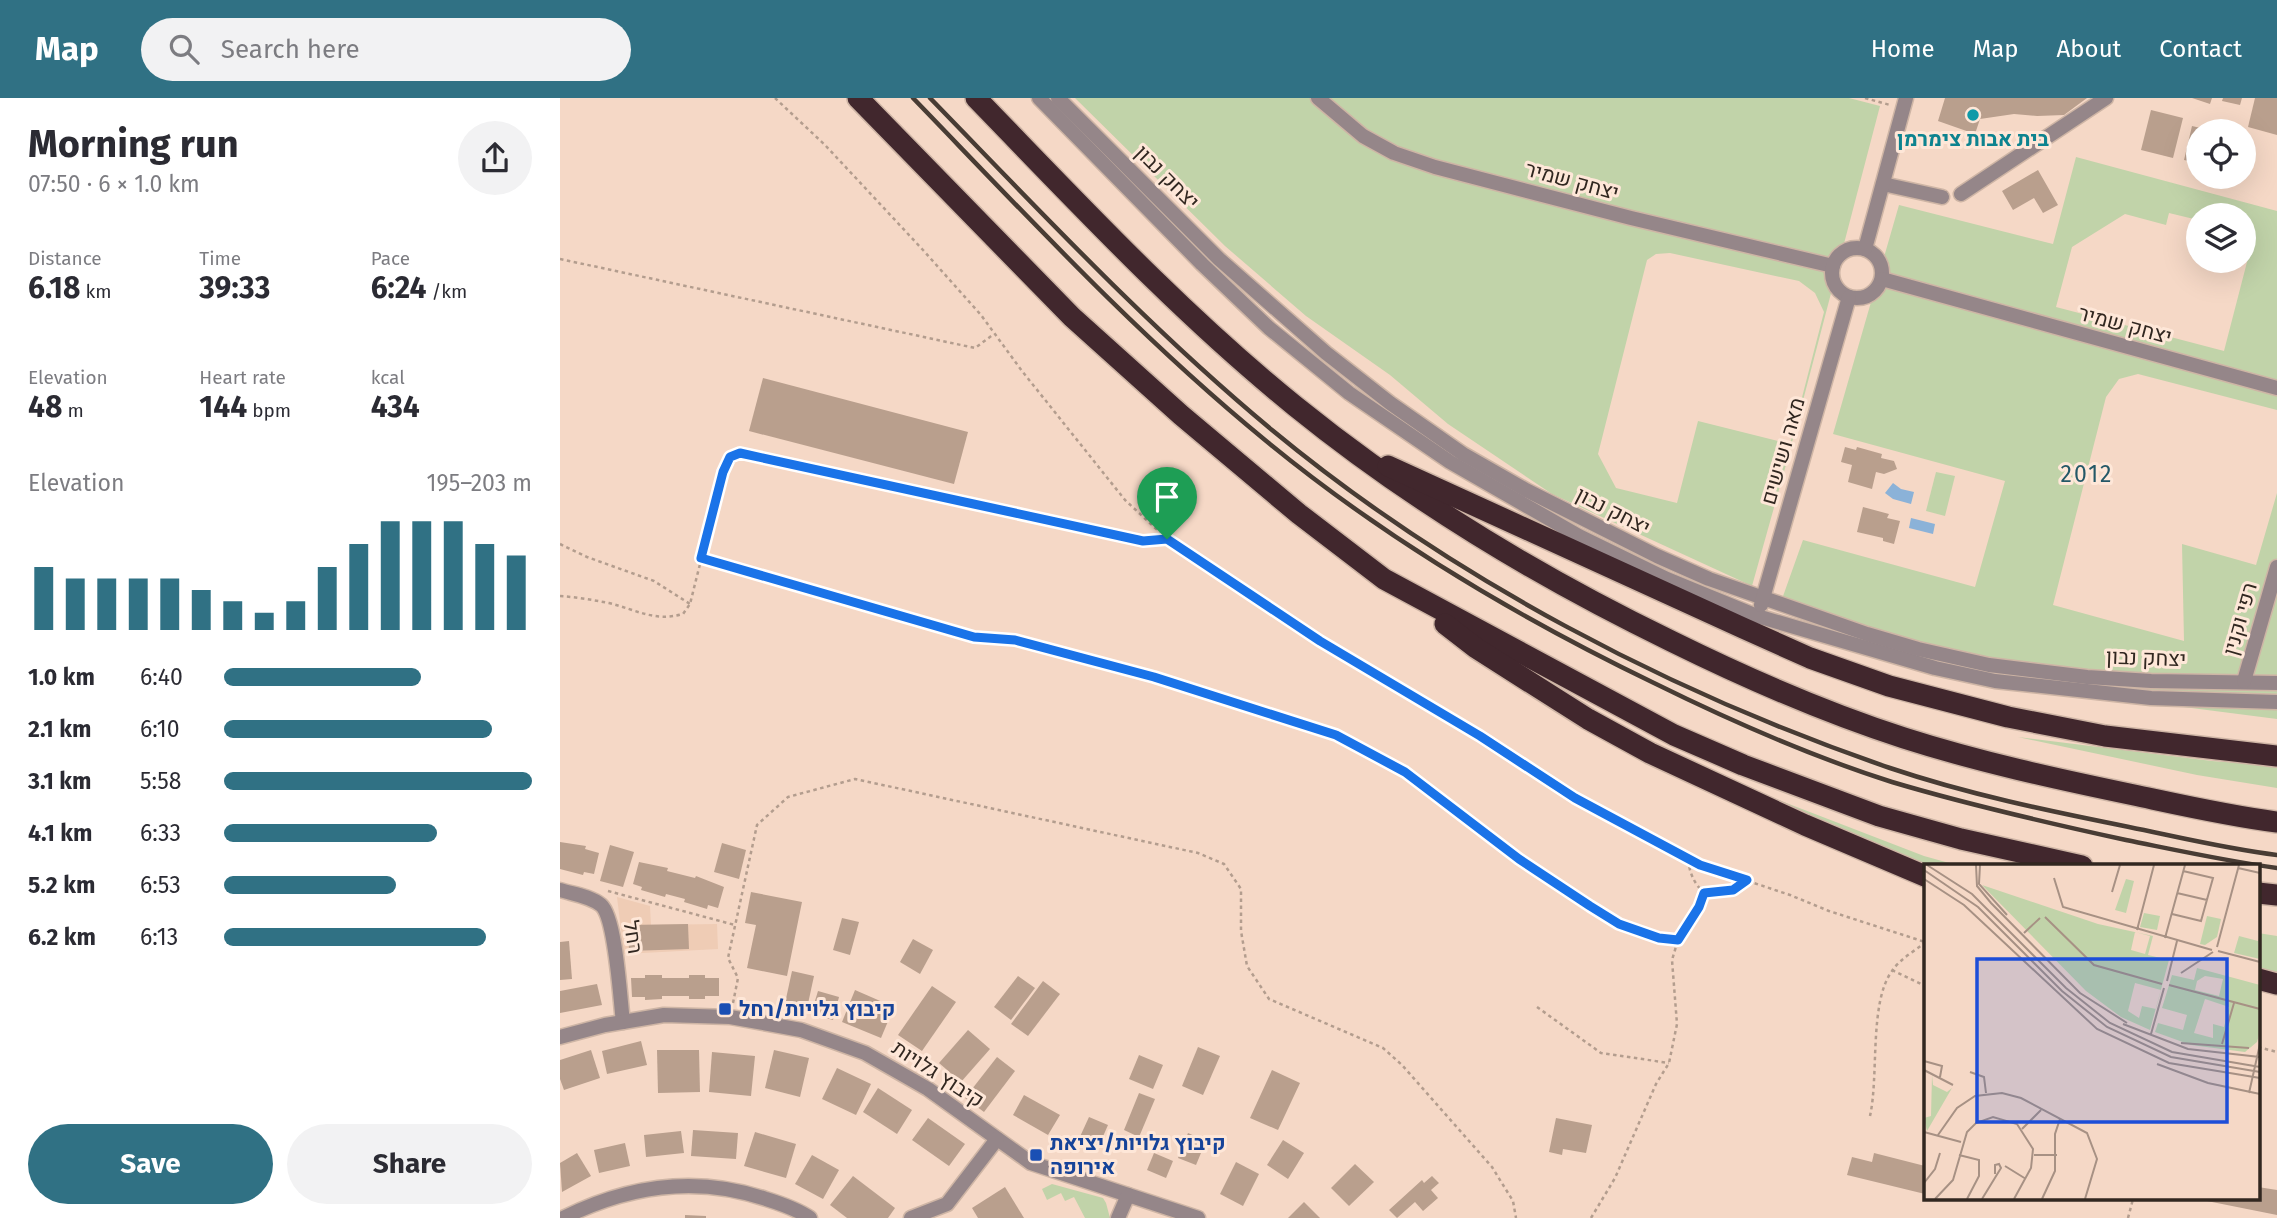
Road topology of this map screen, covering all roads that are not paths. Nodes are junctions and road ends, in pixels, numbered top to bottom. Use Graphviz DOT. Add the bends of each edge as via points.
graph roads {
  1 [pos="858,98"];
  2 [pos="976,98"];
  3 [pos="1040,98"];
  4 [pos="1058,98"];
  5 [pos="1318,98"];
  6 [pos="2106,98"];
  7 [pos="1905,103"];
  8 [pos="1883,184"];
  9 [pos="1961,194"];
  10 [pos="1942,197"];
  11 [pos="1865,249"];
  12 [pos="1832,266"];
  13 [pos="1882,279"];
  14 [pos="1849,297"];
  15 [pos="2277,388"];
  16 [pos="1346,446"];
  17 [pos="2277,567"];
  18 [pos="1384,579"];
  19 [pos="1764,597"];
  20 [pos="1757,616"];
  21 [pos="2244,681"];
  22 [pos="2277,683"];
  23 [pos="2277,702"];
  24 [pos="2277,756"];
  25 [pos="2277,822"];
  26 [pos="2073,864"];
  27 [pos="1924,876"];
  28 [pos="560,890"];
  29 [pos="2260,980"];
  30 [pos="2277,984"];
  31 [pos="623,1022"];
  32 [pos="560,1037"];
  33 [pos="998,1139"];
  34 [pos="1128,1195"];
  35 [pos="563,1218"];
  36 [pos="810,1218"];
  37 [pos="911,1218"];
  38 [pos="1118,1218"];
  39 [pos="1198,1218"];
  1 -- 18 [label="highway" via="1072,317 1181,415"];
  2 -- 16 [label="highway" via="1169,295"];
  3 -- 20 [label="street, יצחק נבון" via="1269,328 1349,393 1450,462 1579,536"];
  4 -- 19 [label="street, יצחק נבון" via="1219,259 1390,403 1463,454 1584,520 1709,579"];
  5 -- 12 [label="street, יצחק שמיר" via="1363,136 1435,167"];
  6 -- 9 [label="street"];
  7 -- 8 [label="street"];
  8 -- 10 [label="street"];
  8 -- 11 [label="street"];
  11 -- 12 [label="street" via="1843,252"];
  11 -- 13 [label="street" via="1881,264"];
  12 -- 14 [label="street" via="1837,289"];
  13 -- 14 [label="street" via="1871,294"];
  13 -- 15 [label="street, יצחק שמיר"];
  14 -- 19 [label="street, מאה ושישים"];
  16 -- 24 [label="highway" via="1776,643 1889,686 2105,736"];
  16 -- 25 [label="highway" via="1463,528 1532,569 1768,687 1978,760"];
  17 -- 21 [label="street, רפי וקנין"];
  18 -- 26 [label="highway" via="1674,735 1743,765 1879,816"];
  18 -- 27 [label="highway" via="1476,648 1588,719 1650,753"];
  19 -- 20 [label="street, מאה ושישים"];
  19 -- 21 [label="street, יצחק נבון" via="1879,638 1989,664 2087,677"];
  20 -- 23 [label="street, יצחק נבון" via="1995,681 2151,698"];
  21 -- 22 [label="street, יצחק נבון"];
  28 -- 31 [label="street, רחל" via="591,900 611,920"];
  29 -- 30 [label="highway"];
  31 -- 32 [label="street, קיבוץ גלויות"];
  31 -- 33 [label="street, קיבוץ גלויות" via="664,1015 730,1017 801,1030 865,1053 928,1089"];
  33 -- 34 [label="street, קיבוץ גלויות" via="1031,1163"];
  33 -- 37 [label="street" via="947,1203"];
  34 -- 38 [label="street"];
  34 -- 39 [label="street, קיבוץ גלויות"];
  35 -- 36 [label="street" via="628,1193 672,1185 750,1193"];
}
